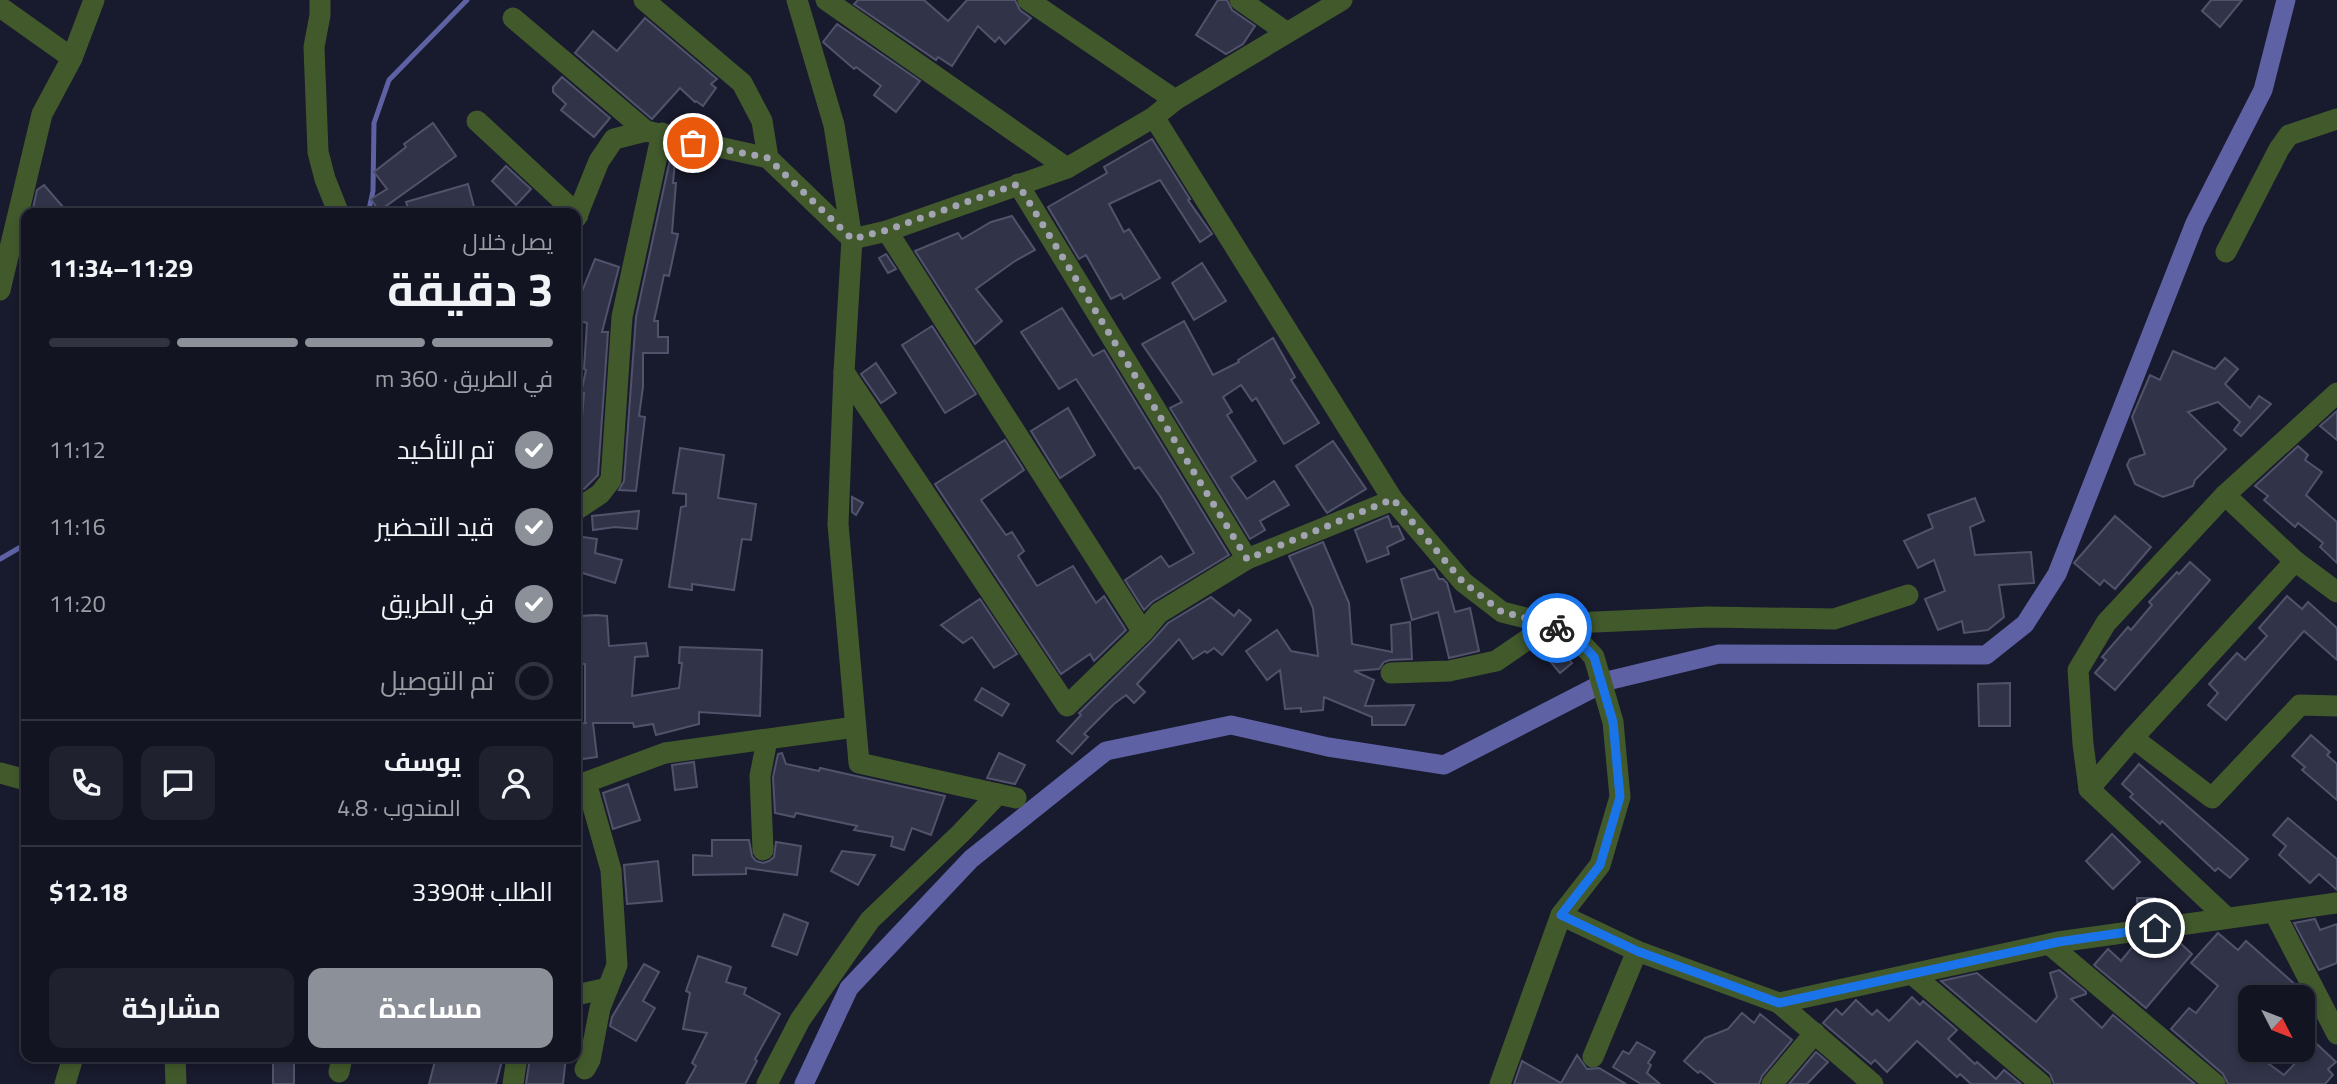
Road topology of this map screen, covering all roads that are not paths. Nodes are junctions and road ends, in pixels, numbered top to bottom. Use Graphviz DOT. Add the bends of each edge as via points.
graph roads {
  1 [pos="94,0"];
  2 [pos="320,0"];
  3 [pos="644,0"];
  4 [pos="797,0"];
  5 [pos="826,0"];
  6 [pos="1028,0"];
  7 [pos="1240,0"];
  8 [pos="1342,0"];
  9 [pos="0,7"];
  10 [pos="513,18"];
  11 [pos="1286,32"];
  12 [pos="72,58"];
  13 [pos="1175,100"];
  14 [pos="1154,117"];
  15 [pos="2337,119"];
  16 [pos="477,121"];
  17 [pos="654,132"];
  18 [pos="768,158"];
  19 [pos="1067,168"];
  20 [pos="1018,184"];
  21 [pos="337,208"];
  22 [pos="568,208"];
  23 [pos="581,208"];
  24 [pos="887,230"];
  25 [pos="852,239"];
  26 [pos="2226,252"];
  27 [pos="0,290"];
  28 [pos="844,372"];
  29 [pos="2337,393"];
  30 [pos="2225,495"];
  31 [pos="1393,499"];
  32 [pos="581,507"];
  33 [pos="1247,559"];
  34 [pos="2295,561"];
  35 [pos="2337,592"];
  36 [pos="1908,595"];
  37 [pos="1550,624"];
  38 [pos="1143,632"];
  39 [pos="1391,673"];
  40 [pos="2337,706"];
  41 [pos="855,727"];
  42 [pos="2133,738"];
  43 [pos="767,740"];
  44 [pos="0,773"];
  45 [pos="21,779"];
  46 [pos="581,784"];
  47 [pos="2089,789"];
  48 [pos="764,850"];
  49 [pos="2337,903"];
  50 [pos="2274,912"];
  51 [pos="1561,915"];
  52 [pos="2227,918"];
  53 [pos="2049,944"];
  54 [pos="1637,951"];
  55 [pos="1912,974"];
  56 [pos="608,988"];
  57 [pos="581,994"];
  58 [pos="1779,1003"];
  59 [pos="1815,1033"];
  60 [pos="2337,1034"];
  61 [pos="1592,1057"];
  62 [pos="72,1062"];
  63 [pos="175,1062"];
  64 [pos="516,1062"];
  65 [pos="585,1069"];
  66 [pos="1868,1082"];
  67 [pos="65,1084"];
  68 [pos="176,1084"];
  69 [pos="513,1084"];
  70 [pos="767,1084"];
  71 [pos="1500,1084"];
  72 [pos="1772,1084"];
  73 [pos="2041,1084"];
  74 [pos="2215,1084"];
  1 -- 12 [label="street"];
  2 -- 21 [label="street" via="314,47 318,152"];
  3 -- 18 [label="street" via="742,83 762,121"];
  4 -- 25 [label="street" via="834,125"];
  5 -- 19 [label="street"];
  6 -- 13 [label="street"];
  7 -- 11 [label="street"];
  8 -- 11 [label="street"];
  9 -- 12 [label="street"];
  10 -- 17 [label="street"];
  11 -- 13 [label="street"];
  12 -- 27 [label="street" via="42,114"];
  13 -- 14 [label="street"];
  14 -- 19 [label="street"];
  14 -- 31 [label="street"];
  15 -- 26 [label="street" via="2289,135"];
  16 -- 22 [label="street"];
  17 -- 18 [label="street"];
  17 -- 23 [label="street" via="614,139"];
  17 -- 32 [label="street" via="622,317 611,480"];
  18 -- 25 [label="street"];
  19 -- 20 [label="street"];
  20 -- 24 [label="street"];
  20 -- 33 [label="street"];
  24 -- 25 [label="street"];
  24 -- 38 [label="street"];
  25 -- 28 [label="street"];
  28 -- 38 [label="street" via="1067,706"];
  28 -- 41 [label="street" via="838,524"];
  29 -- 30 [label="street"];
  30 -- 34 [label="street"];
  30 -- 47 [label="street" via="2106,623 2078,670"];
  31 -- 33 [label="street"];
  31 -- 37 [label="street" via="1463,582 1502,612"];
  33 -- 38 [label="street" via="1159,613"];
  34 -- 35 [label="street"];
  34 -- 42 [label="street"];
  36 -- 37 [label="street" via="1834,619 1709,617"];
  37 -- 39 [label="street" via="1496,661 1448,671"];
  37 -- 51 [label="street" via="1594,657 1613,722 1620,797 1600,865"];
  40 -- 42 [label="street" via="2300,705 2212,798"];
  41 -- 43 [label="street"];
  41 -- 70 [label="street" via="859,763 1007,796 870,920 800,1020"];
  42 -- 47 [label="street"];
  43 -- 46 [label="street" via="665,753"];
  43 -- 48 [label="street" via="760,776"];
  44 -- 45 [label="street"];
  46 -- 56 [label="street" via="611,870 617,965"];
  47 -- 52 [label="street"];
  49 -- 50 [label="street"];
  50 -- 52 [label="street"];
  50 -- 60 [label="street"];
  51 -- 54 [label="street"];
  51 -- 71 [label="street"];
  52 -- 53 [label="street"];
  53 -- 55 [label="street"];
  53 -- 74 [label="street"];
  54 -- 58 [label="street"];
  54 -- 61 [label="street"];
  55 -- 58 [label="street"];
  55 -- 73 [label="street"];
  56 -- 57 [label="street"];
  56 -- 65 [label="street"];
  58 -- 59 [label="street"];
  59 -- 66 [label="street"];
  59 -- 72 [label="street"];
  62 -- 67 [label="street"];
  63 -- 68 [label="street"];
  64 -- 69 [label="street"];
}
